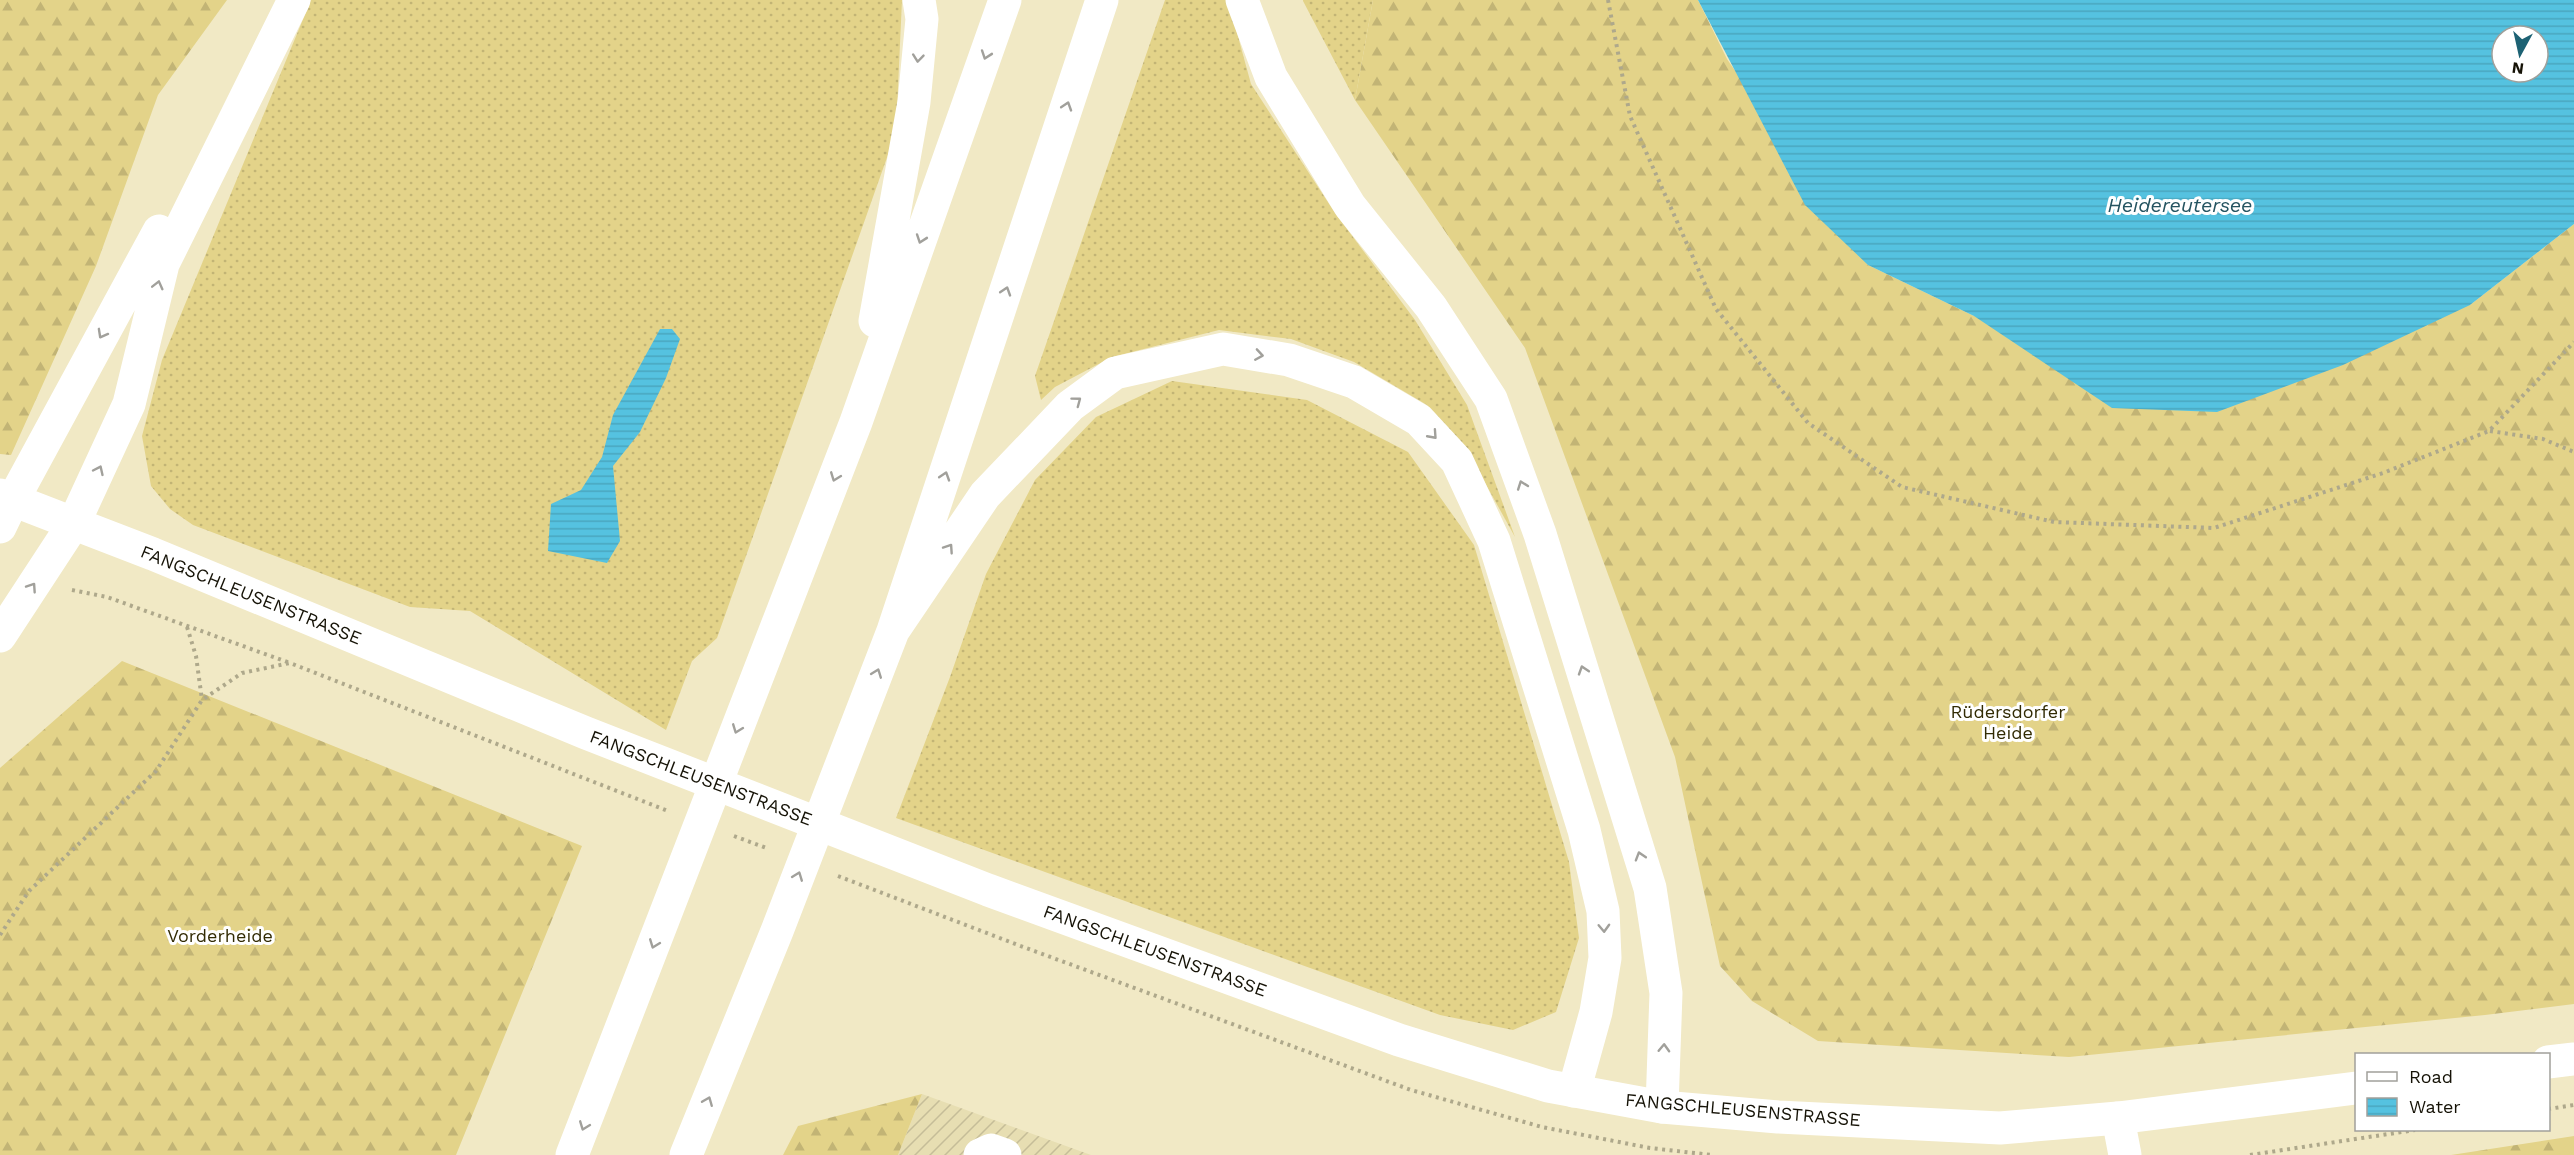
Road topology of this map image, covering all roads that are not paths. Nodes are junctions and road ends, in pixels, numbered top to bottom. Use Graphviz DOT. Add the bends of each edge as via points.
graph roads {
  1 [pos="277,0"];
  2 [pos="294,0"];
  3 [pos="919,0"];
  4 [pos="1005,0"];
  5 [pos="1102,0"];
  6 [pos="1242,0"];
  7 [pos="856,422"];
  8 [pos="4,508"];
  9 [pos="74,523"];
  10 [pos="893,631"];
  11 [pos="0,636"];
  12 [pos="2574,1059"];
  13 [pos="2550,1062"];
  14 [pos="2355,1088"];
  15 [pos="1575,1091"];
  16 [pos="1662,1107"];
  17 [pos="2118,1118"];
  18 [pos="573,1155"];
  19 [pos="686,1155"];
  20 [pos="980,1155"];
  21 [pos="1005,1155"];
  22 [pos="2125,1155"];
  1 -- 8 [label="main road, one-way" via="212,134"];
  9 -- 2 [label="main road, one-way" via="129,404 163,264"];
  3 -- 7 [label="main road, one-way" via="922,19 909,135"];
  4 -- 7 [label="main road, one-way"];
  10 -- 5 [label="main road, one-way"];
  16 -- 6 [label="main road, one-way" via="1666,993 1650,888 1540,534 1491,399 1431,307 1350,206 1271,78"];
  7 -- 18 [label="main road, one-way"];
  8 -- 9 [label="main road, FANGSCHLEUSENSTRASSE"];
  11 -- 9 [label="main road, one-way"];
  9 -- 15 [label="main road, FANGSCHLEUSENSTRASSE" via="586,733 988,890 1399,1040"];
  10 -- 15 [label="main road, one-way" via="985,495 1070,406 1114,373 1223,349 1289,360 1354,382 1419,420 1456,461 1494,541 1565,764 1603,911 1605,958 1596,1012"];
  19 -- 10 [label="main road, one-way"];
  12 -- 13 [label="main road"];
  14 -- 17 [label="main road, FANGSCHLEUSENSTRASSE"];
  15 -- 16 [label="main road, FANGSCHLEUSENSTRASSE"];
  16 -- 17 [label="main road, FANGSCHLEUSENSTRASSE" via="2000,1128"];
  17 -- 22 [label="main road"];
  20 -- 21 [label="main road" via="991,1150"];
}
